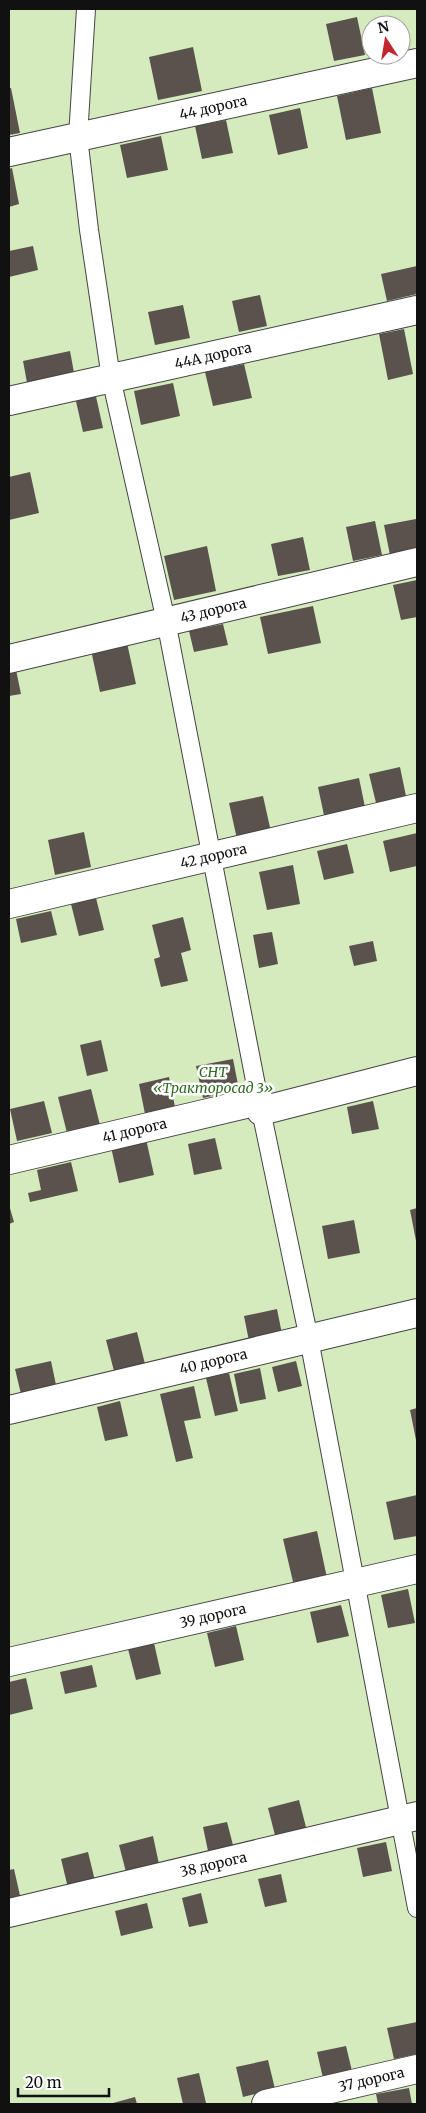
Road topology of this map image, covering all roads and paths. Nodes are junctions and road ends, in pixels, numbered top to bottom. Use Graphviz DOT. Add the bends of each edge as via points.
graph roads {
  1 [pos="86,9"];
  2 [pos="417,63"];
  3 [pos="78,137"];
  4 [pos="9,152"];
  5 [pos="417,310"];
  6 [pos="111,378"];
  7 [pos="9,401"];
  8 [pos="417,562"];
  9 [pos="166,622"];
  10 [pos="9,658"];
  11 [pos="417,808"];
  12 [pos="210,857"];
  13 [pos="9,904"];
  14 [pos="417,1072"];
  15 [pos="260,1106"];
  16 [pos="9,1160"];
  17 [pos="417,1313"];
  18 [pos="309,1339"];
  19 [pos="9,1410"];
  20 [pos="417,1569"];
  21 [pos="354,1583"];
  22 [pos="9,1662"];
  23 [pos="408,1818"];
  24 [pos="417,1908"];
  25 [pos="9,1913"];
  26 [pos="417,2070"];
  27 [pos="266,2104"];
  1 -- 3 [label="lane"];
  2 -- 3 [label="street, 44 дорога"];
  3 -- 4 [label="street, 44 дорога"];
  3 -- 6 [label="lane" via="88,230"];
  5 -- 6 [label="street, 44А дорога"];
  6 -- 7 [label="street, 44А дорога"];
  6 -- 9 [label="lane"];
  8 -- 9 [label="street, 43 дорога"];
  9 -- 10 [label="street, 43 дорога"];
  9 -- 12 [label="lane"];
  11 -- 12 [label="street, 42 дорога"];
  12 -- 13 [label="street, 42 дорога"];
  12 -- 15 [label="lane"];
  14 -- 15 [label="street, 41 дорога"];
  15 -- 16 [label="street, 41 дорога"];
  15 -- 18 [label="lane"];
  17 -- 18 [label="street, 40 дорога"];
  18 -- 19 [label="street, 40 дорога"];
  18 -- 21 [label="lane"];
  20 -- 21 [label="street, 39 дорога"];
  21 -- 22 [label="street, 39 дорога"];
  21 -- 23 [label="lane"];
  23 -- 24 [label="lane"];
  23 -- 25 [label="street, 38 дорога"];
  26 -- 27 [label="street, 37 дорога"];
}
